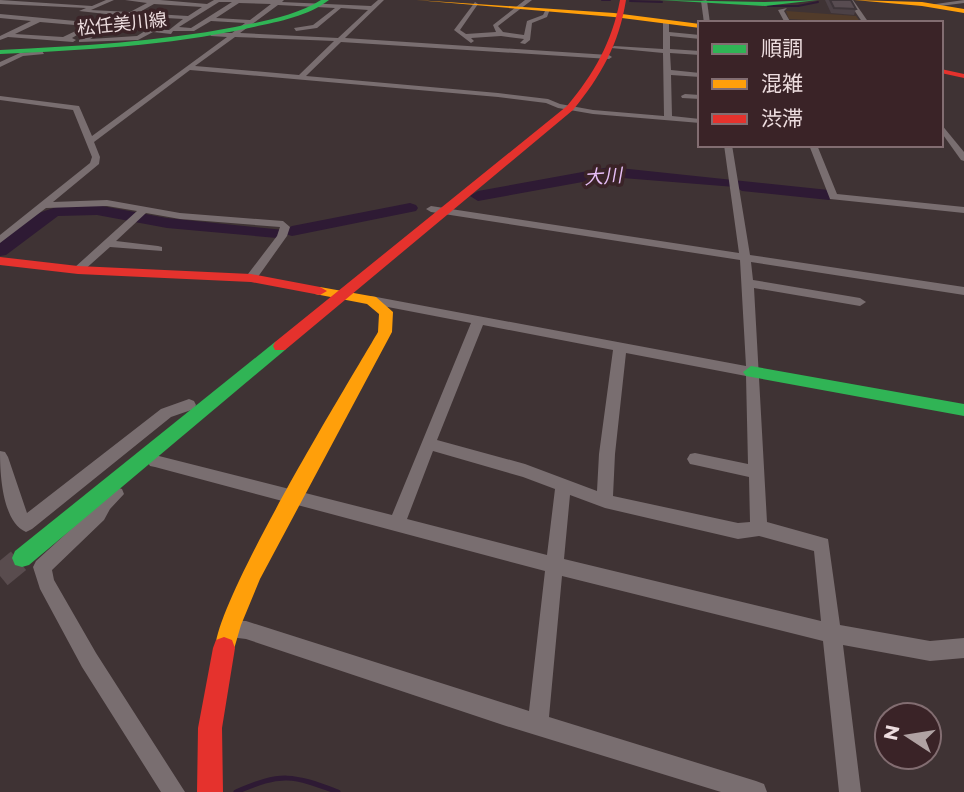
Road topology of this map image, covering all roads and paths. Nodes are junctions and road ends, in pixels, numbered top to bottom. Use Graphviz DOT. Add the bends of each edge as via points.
graph roads {
  1 [pos="111,0"];
  2 [pos="139,0"];
  3 [pos="364,0"];
  4 [pos="381,0"];
  5 [pos="419,0"];
  6 [pos="577,0"];
  7 [pos="587,0"];
  8 [pos="663,0"];
  9 [pos="816,0"];
  10 [pos="850,0"];
  11 [pos="857,0"];
  12 [pos="18,1"];
  13 [pos="128,1"];
  14 [pos="155,1"];
  15 [pos="964,1"];
  16 [pos="0,2"];
  17 [pos="237,2"];
  18 [pos="278,2"];
  19 [pos="479,3"];
  20 [pos="704,3"];
  21 [pos="175,4"];
  22 [pos="524,4"];
  23 [pos="73,5"];
  24 [pos="932,5"];
  25 [pos="97,6"];
  26 [pos="208,6"];
  27 [pos="351,7"];
  28 [pos="323,8"];
  29 [pos="372,8"];
  30 [pos="619,8"];
  31 [pos="0,9"];
  32 [pos="785,9"];
  33 [pos="548,10"];
  34 [pos="82,11"];
  35 [pos="964,11"];
  36 [pos="221,12"];
  37 [pos="116,13"];
  38 [pos="130,14"];
  39 [pos="260,15"];
  40 [pos="0,16"];
  41 [pos="154,16"];
  42 [pos="340,16"];
  43 [pos="351,16"];
  44 [pos="189,18"];
  45 [pos="362,18"];
  46 [pos="40,19"];
  47 [pos="53,21"];
  48 [pos="707,21"];
  49 [pos="787,21"];
  50 [pos="865,21"];
  51 [pos="92,25"];
  52 [pos="210,26"];
  53 [pos="316,26"];
  54 [pos="329,26"];
  55 [pos="495,26"];
  56 [pos="698,26"];
  57 [pos="107,27"];
  58 [pos="340,27"];
  59 [pos="480,27"];
  60 [pos="242,28"];
  61 [pos="351,28"];
  62 [pos="666,28"];
  63 [pos="135,29"];
  64 [pos="296,29"];
  65 [pos="152,30"];
  66 [pos="171,33"];
  67 [pos="501,34"];
  68 [pos="3,36"];
  69 [pos="287,36"];
  70 [pos="465,36"];
  71 [pos="698,36"];
  72 [pos="527,37"];
  73 [pos="313,38"];
  74 [pos="339,40"];
  75 [pos="63,41"];
  76 [pos="82,41"];
  77 [pos="115,42"];
  78 [pos="481,47"];
  79 [pos="515,50"];
  80 [pos="666,51"];
  81 [pos="698,53"];
  82 [pos="0,54"];
  83 [pos="22,54"];
  84 [pos="607,54"];
  85 [pos="0,65"];
  86 [pos="189,68"];
  87 [pos="943,71"];
  88 [pos="666,72"];
  89 [pos="698,75"];
  90 [pos="964,76"];
  91 [pos="300,78"];
  92 [pos="685,96"];
  93 [pos="698,97"];
  94 [pos="0,98"];
  95 [pos="564,107"];
  96 [pos="668,118"];
  97 [pos="698,121"];
  98 [pos="943,129"];
  99 [pos="91,141"];
  100 [pos="943,142"];
  101 [pos="953,143"];
  102 [pos="728,147"];
  103 [pos="814,147"];
  104 [pos="964,158"];
  105 [pos="45,205"];
  106 [pos="438,209"];
  107 [pos="964,210"];
  108 [pos="138,215"];
  109 [pos="0,240"];
  110 [pos="107,243"];
  111 [pos="158,249"];
  112 [pos="745,257"];
  113 [pos="0,261"];
  114 [pos="78,270"];
  115 [pos="251,278"];
  116 [pos="747,283"];
  117 [pos="964,291"];
  118 [pos="337,293"];
  119 [pos="371,300"];
  120 [pos="860,302"];
  121 [pos="479,320"];
  122 [pos="620,347"];
  123 [pos="751,372"];
  124 [pos="196,407"];
  125 [pos="964,410"];
  126 [pos="428,444"];
  127 [pos="0,457"];
  128 [pos="695,459"];
  129 [pos="155,461"];
  130 [pos="756,472"];
  131 [pos="564,485"];
  132 [pos="293,499"];
  133 [pos="605,501"];
  134 [pos="396,525"];
  135 [pos="759,528"];
  136 [pos="20,552"];
  137 [pos="557,566"];
  138 [pos="229,628"];
  139 [pos="831,632"];
  140 [pos="964,648"];
  141 [pos="538,724"];
  142 [pos="174,792"];
  143 [pos="210,792"];
  144 [pos="756,792"];
  145 [pos="850,792"];
  1 -- 25 [label="street"];
  2 -- 13 [label="street"];
  2 -- 14 [label="street"];
  2 -- 37 [label="street"];
  3 -- 27 [label="street"];
  4 -- 29 [label="street"];
  5 -- 19 [label="street"];
  6 -- 7 [label="street"];
  8 -- 20 [label="street"];
  9 -- 20 [label="street"];
  10 -- 50 [label="street"];
  11 -- 24 [label="street"];
  12 -- 16 [label="street"];
  12 -- 23 [label="street"];
  12 -- 31 [label="street"];
  14 -- 21 [label="street"];
  14 -- 38 [label="street"];
  15 -- 24 [label="street"];
  17 -- 18 [label="street"];
  17 -- 26 [label="street" via="218,0"];
  17 -- 36 [label="street"];
  18 -- 28 [label="street"];
  18 -- 39 [label="street"];
  19 -- 22 [label="street"];
  19 -- 70 [label="street" via="466,25 457,30"];
  20 -- 48 [label="street"];
  21 -- 26 [label="street"];
  21 -- 41 [label="street"];
  22 -- 33 [label="street"];
  22 -- 55 [label="street"];
  23 -- 25 [label="street"];
  23 -- 46 [label="street"];
  24 -- 35 [label="street"];
  25 -- 34 [label="street"];
  26 -- 44 [label="street"];
  27 -- 28 [label="street"];
  27 -- 29 [label="street"];
  28 -- 42 [label="street"];
  28 -- 53 [label="street"];
  28 -- 60 [label="street, 松任美川線"];
  28 -- 64 [label="street" via="294,22"];
  29 -- 45 [label="street"];
  30 -- 33 [label="street"];
  30 -- 62 [label="street"];
  30 -- 84 [label="street"];
  32 -- 49 [label="street" via="781,10"];
  33 -- 72 [label="street" via="545,16 528,22"];
  34 -- 37 [label="street"];
  34 -- 47 [label="street"];
  36 -- 39 [label="street"];
  36 -- 52 [label="street"];
  37 -- 38 [label="street"];
  37 -- 51 [label="street"];
  38 -- 41 [label="street"];
  38 -- 57 [label="street"];
  39 -- 60 [label="street"];
  40 -- 46 [label="street"];
  41 -- 44 [label="street"];
  43 -- 45 [label="street"];
  44 -- 66 [label="street"];
  45 -- 61 [label="street"];
  46 -- 47 [label="street"];
  46 -- 68 [label="street"];
  47 -- 51 [label="street"];
  51 -- 57 [label="street"];
  51 -- 75 [label="street"];
  52 -- 60 [label="street, 松任美川線"];
  52 -- 66 [label="street, 松任美川線"];
  53 -- 54 [label="street"];
  53 -- 64 [label="street"];
  53 -- 73 [label="street"];
  55 -- 59 [label="street"];
  55 -- 67 [label="street"];
  56 -- 62 [label="street"];
  57 -- 63 [label="street"];
  57 -- 76 [label="street"];
  58 -- 61 [label="street"];
  60 -- 69 [label="street" via="272,37"];
  60 -- 86 [label="street"];
  61 -- 74 [label="street"];
  62 -- 71 [label="street"];
  62 -- 80 [label="street"];
  63 -- 65 [label="street"];
  63 -- 77 [label="street"];
  64 -- 69 [label="street"];
  65 -- 66 [label="street"];
  65 -- 77 [label="street"];
  66 -- 77 [label="street, 松任美川線"];
  67 -- 70 [label="street"];
  67 -- 72 [label="street"];
  68 -- 75 [label="street"];
  69 -- 73 [label="street"];
  70 -- 78 [label="street"];
  72 -- 79 [label="street"];
  73 -- 74 [label="street"];
  74 -- 78 [label="street"];
  74 -- 91 [label="street"];
  75 -- 76 [label="street"];
  76 -- 77 [label="street"];
  77 -- 82 [label="street, 松任美川線"];
  77 -- 83 [label="street" via="111,48"];
  78 -- 79 [label="street"];
  79 -- 84 [label="street"];
  80 -- 81 [label="street"];
  80 -- 84 [label="street"];
  80 -- 88 [label="street"];
  82 -- 83 [label="street"];
  83 -- 85 [label="street"];
  84 -- 95 [label="street" via="591,84"];
  86 -- 91 [label="street"];
  86 -- 99 [label="street"];
  87 -- 90 [label="street"];
  88 -- 89 [label="street"];
  88 -- 96 [label="street"];
  91 -- 95 [label="street" via="498,95"];
  92 -- 93 [label="street"];
  94 -- 99 [label="street" via="76,107"];
  95 -- 96 [label="street"];
  95 -- 106 [label="street"];
  96 -- 97 [label="street"];
  98 -- 101 [label="street"];
  99 -- 105 [label="street" via="94,164"];
  100 -- 101 [label="street"];
  101 -- 104 [label="street"];
  102 -- 112 [label="street"];
  103 -- 107 [label="street" via="833,197"];
  105 -- 108 [label="street" via="107,203"];
  105 -- 109 [label="street"];
  106 -- 112 [label="street"];
  106 -- 118 [label="street"];
  108 -- 110 [label="street"];
  108 -- 115 [label="street" via="283,225 282,236"];
  110 -- 111 [label="street"];
  110 -- 114 [label="street"];
  112 -- 116 [label="street"];
  112 -- 117 [label="street"];
  113 -- 114 [label="street"];
  114 -- 115 [label="street"];
  115 -- 118 [label="street"];
  116 -- 120 [label="street"];
  116 -- 123 [label="street"];
  118 -- 119 [label="street"];
  118 -- 124 [label="street"];
  119 -- 121 [label="street"];
  119 -- 132 [label="street" via="383,305 387,313 385,332"];
  121 -- 122 [label="street"];
  121 -- 126 [label="street"];
  122 -- 123 [label="street"];
  122 -- 133 [label="street"];
  123 -- 125 [label="street"];
  123 -- 130 [label="street"];
  124 -- 127 [label="street" via="166,414 26,524"];
  124 -- 129 [label="street" via="195,424"];
  124 -- 136 [label="street"];
  126 -- 131 [label="street"];
  126 -- 134 [label="street"];
  128 -- 130 [label="street"];
  129 -- 132 [label="street"];
  129 -- 142 [label="street" via="104,504 42,567 46,583 89,660"];
  130 -- 135 [label="street"];
  131 -- 133 [label="street"];
  131 -- 137 [label="street"];
  132 -- 134 [label="street"];
  132 -- 138 [label="street" via="252,573"];
  133 -- 135 [label="street" via="738,531"];
  134 -- 137 [label="street"];
  135 -- 139 [label="street" via="822,545"];
  137 -- 139 [label="street"];
  137 -- 141 [label="street"];
  138 -- 141 [label="street"];
  138 -- 143 [label="street" via="210,728"];
  139 -- 140 [label="street" via="930,651"];
  139 -- 145 [label="street"];
  141 -- 144 [label="street"];
}
